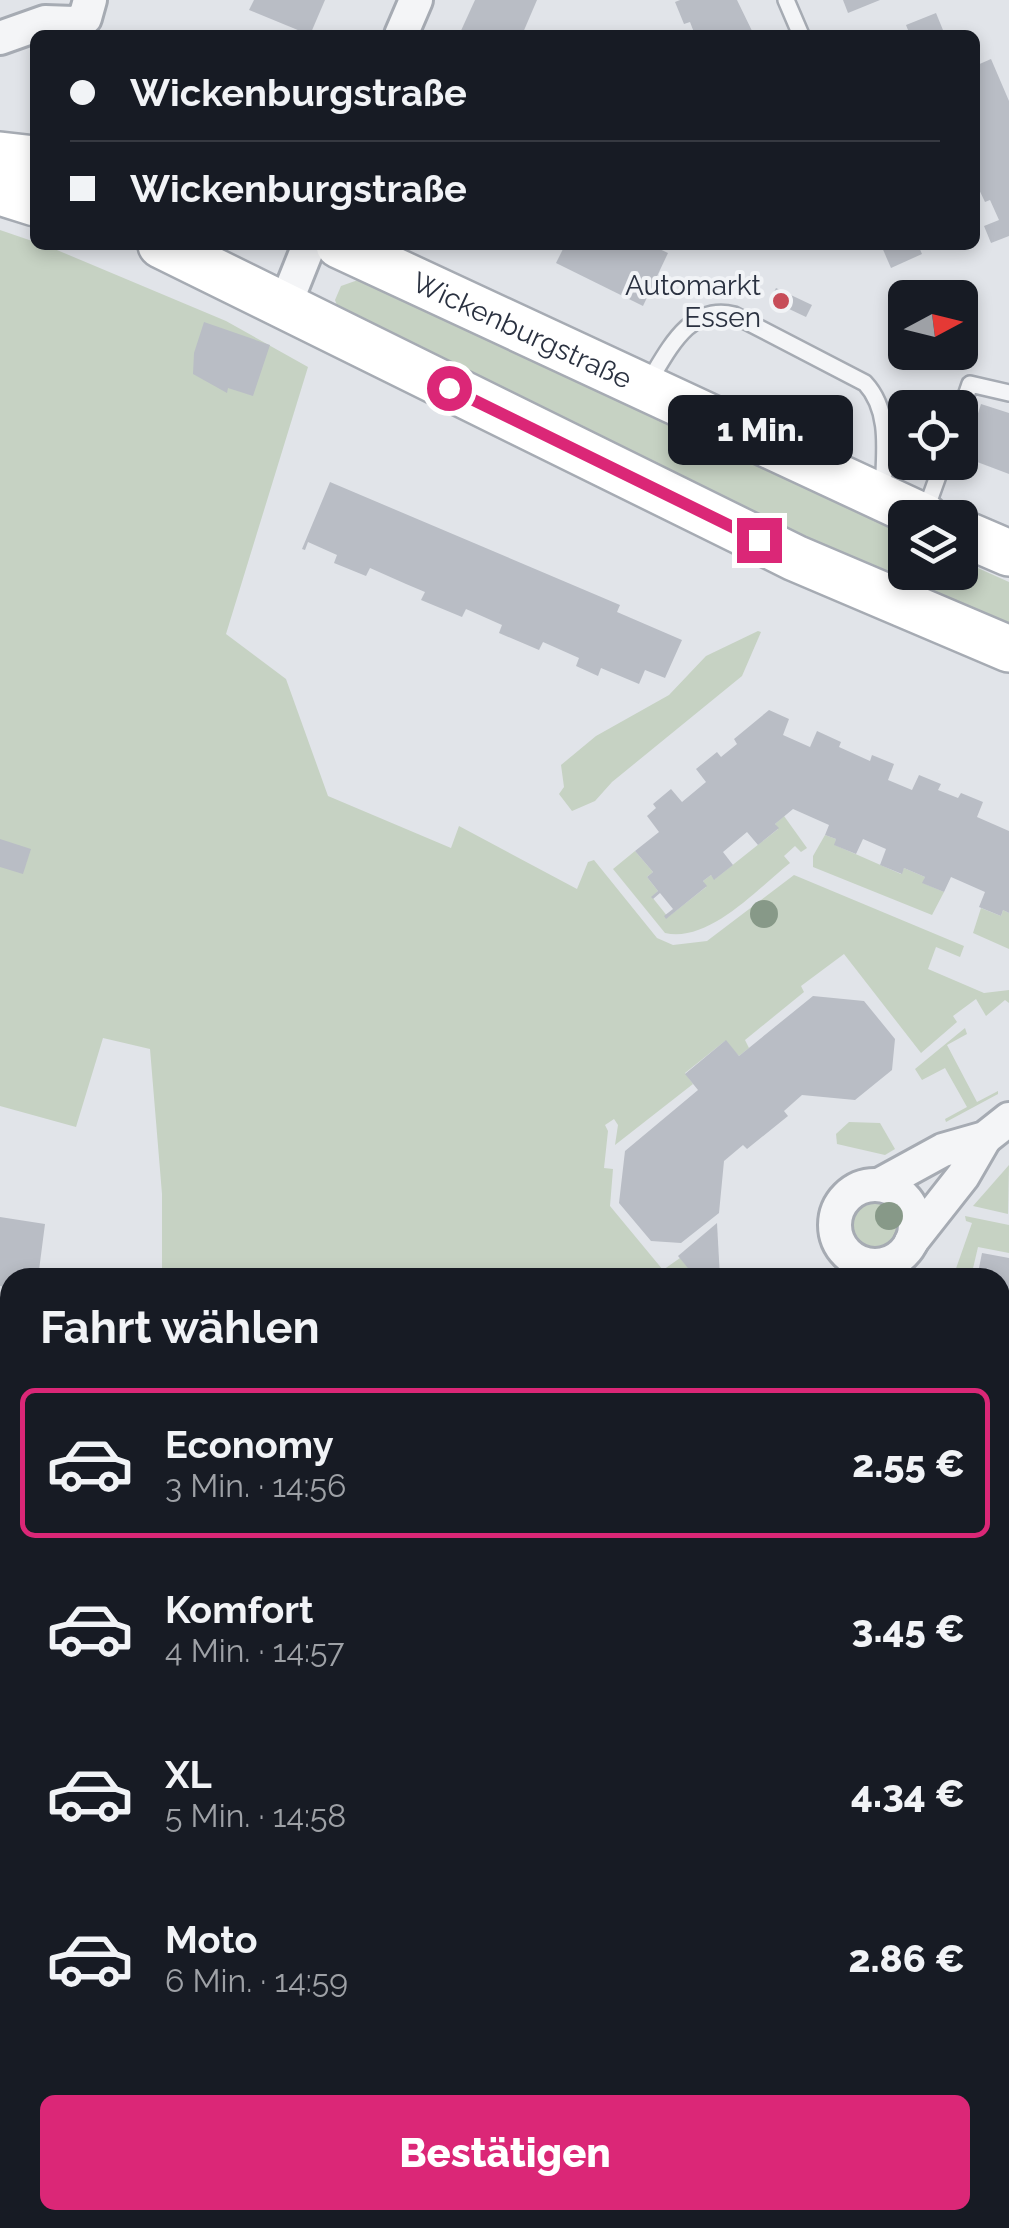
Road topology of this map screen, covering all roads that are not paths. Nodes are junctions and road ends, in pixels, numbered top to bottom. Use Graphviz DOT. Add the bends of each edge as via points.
graph roads {
  1 [pos="90,0"];
  2 [pos="416,0"];
  3 [pos="786,0"];
  4 [pos="403,30"];
  5 [pos="799,30"];
  6 [pos="0,38"];
  7 [pos="0,155"];
  8 [pos="30,158"];
  9 [pos="0,192"];
  10 [pos="30,201"];
  11 [pos="172,250"];
  12 [pos="307,250"];
  13 [pos="350,250"];
  14 [pos="285,304"];
  15 [pos="646,386"];
  16 [pos="968,390"];
  17 [pos="1009,393"];
  18 [pos="883,496"];
  19 [pos="891,500"];
  20 [pos="978,540"];
  21 [pos="1009,554"];
  22 [pos="1009,649"];
  23 [pos="997,1129"];
  24 [pos="879,1185"];
  25 [pos="911,1242"];
  1 -- 6 [label="street" via="84,18 74,23 45,22"];
  2 -- 4 [label="street"];
  3 -- 5 [label="lane"];
  7 -- 8 [label="main road"];
  9 -- 10 [label="main road"];
  11 -- 14 [label="main road"];
  12 -- 14 [label="street"];
  13 -- 15 [label="main road, Wickenburgstraße"];
  14 -- 22 [label="main road" via="795,558"];
  15 -- 18 [label="main road, Wickenburgstraße"];
  15 -- 18 [label="lane" via="684,328 710,313 734,315 874,392 883,420"];
  16 -- 17 [label="lane" via="970,384"];
  18 -- 19 [label="main road, Wickenburgstraße"];
  20 -- 21 [label="main road"];
  23 -- 24 [label="street" via="938,1142"];
  23 -- 25 [label="street"];
  24 -- 25 [label="street" via="906,1200 915,1225"];
  24 -- 25 [label="street" via="858,1188 841,1204 835,1226 842,1247 858,1261 880,1264"];
}
